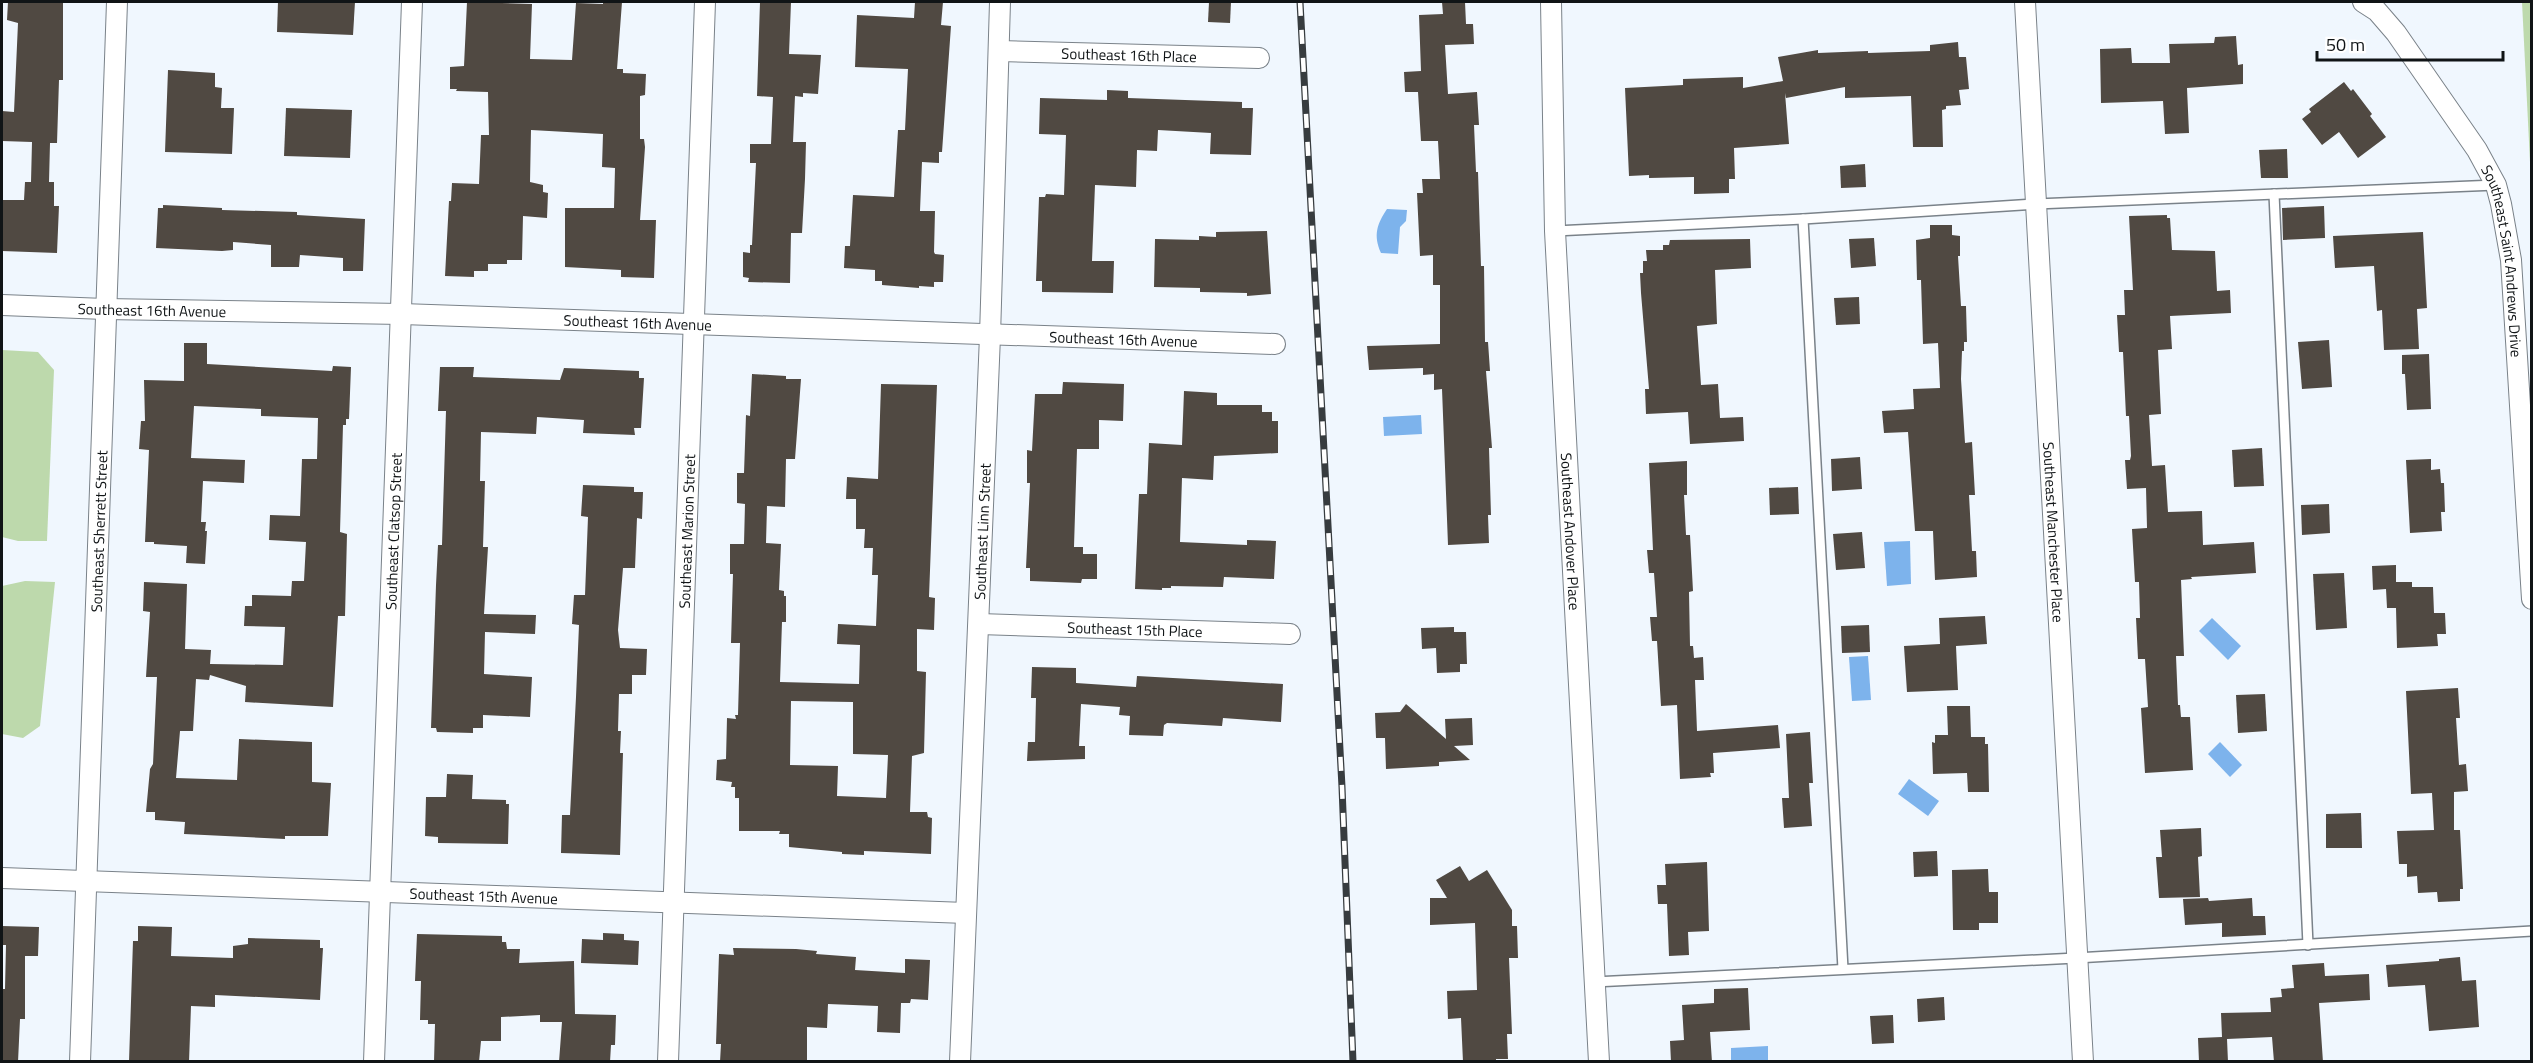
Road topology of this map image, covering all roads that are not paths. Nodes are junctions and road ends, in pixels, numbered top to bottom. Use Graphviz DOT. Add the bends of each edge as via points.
graph roads {
  1 [pos="117,2"];
  2 [pos="412,2"];
  3 [pos="705,2"];
  4 [pos="1000,2"];
  5 [pos="1551,2"];
  6 [pos="2025,2"];
  7 [pos="2363,2"];
  8 [pos="999,51"];
  9 [pos="1259,58"];
  10 [pos="2496,185"];
  11 [pos="2274,194"];
  12 [pos="2036,204"];
  13 [pos="1803,219"];
  14 [pos="1555,231"];
  15 [pos="2,305"];
  16 [pos="105,309"];
  17 [pos="402,314"];
  18 [pos="694,325"];
  19 [pos="990,336"];
  20 [pos="1275,344"];
  21 [pos="2532,599"];
  22 [pos="979,624"];
  23 [pos="1290,634"];
  24 [pos="2,878"];
  25 [pos="86,880"];
  26 [pos="379,893"];
  27 [pos="674,903"];
  28 [pos="966,913"];
  29 [pos="2532,931"];
  30 [pos="2308,945"];
  31 [pos="2076,958"];
  32 [pos="1843,969"];
  33 [pos="1594,982"];
  34 [pos="80,1062"];
  35 [pos="374,1062"];
  36 [pos="668,1062"];
  37 [pos="960,1062"];
  38 [pos="1599,1062"];
  39 [pos="2083,1062"];
  1 -- 16 [label="street, Southeast Sherrett Street"];
  2 -- 17 [label="street, Southeast Clatsop Street"];
  3 -- 18 [label="street, Southeast Marion Street"];
  4 -- 8 [label="street, Southeast Linn Street"];
  5 -- 14 [label="street, Southeast Andover Place"];
  6 -- 12 [label="street, Southeast Manchester Place"];
  7 -- 10 [label="street, Southeast Saint Andrews Drive" via="2377,11 2396,33 2477,150"];
  8 -- 9 [label="street, Southeast 16th Place"];
  8 -- 19 [label="street, Southeast Linn Street"];
  10 -- 11 [label="lane"];
  10 -- 21 [label="street, Southeast Saint Andrews Drive" via="2511,260"];
  11 -- 12 [label="lane"];
  11 -- 30 [label="lane"];
  12 -- 13 [label="lane"];
  12 -- 31 [label="street, Southeast Manchester Place"];
  13 -- 14 [label="lane"];
  13 -- 32 [label="lane"];
  14 -- 33 [label="street, Southeast Andover Place"];
  15 -- 16 [label="street, Southeast 16th Avenue"];
  16 -- 17 [label="street, Southeast 16th Avenue"];
  16 -- 25 [label="street, Southeast Sherrett Street"];
  17 -- 18 [label="street, Southeast 16th Avenue"];
  17 -- 26 [label="street, Southeast Clatsop Street"];
  18 -- 19 [label="street, Southeast 16th Avenue"];
  18 -- 27 [label="street, Southeast Marion Street"];
  19 -- 20 [label="street, Southeast 16th Avenue"];
  19 -- 22 [label="street, Southeast Linn Street"];
  22 -- 23 [label="street, Southeast 15th Place"];
  22 -- 28 [label="street, Southeast Linn Street"];
  24 -- 25 [label="street, Southeast 15th Avenue"];
  25 -- 26 [label="street, Southeast 15th Avenue"];
  25 -- 34 [label="street, Southeast Sherrett Street"];
  26 -- 27 [label="street, Southeast 15th Avenue"];
  26 -- 35 [label="street, Southeast Clatsop Street"];
  27 -- 28 [label="street, Southeast 15th Avenue"];
  27 -- 36 [label="street, Southeast Marion Street"];
  28 -- 37 [label="street, Southeast Linn Street"];
  29 -- 30 [label="lane"];
  30 -- 31 [label="lane"];
  31 -- 32 [label="lane"];
  31 -- 39 [label="street, Southeast Manchester Place"];
  32 -- 33 [label="lane"];
  33 -- 38 [label="street, Southeast Andover Place"];
}
